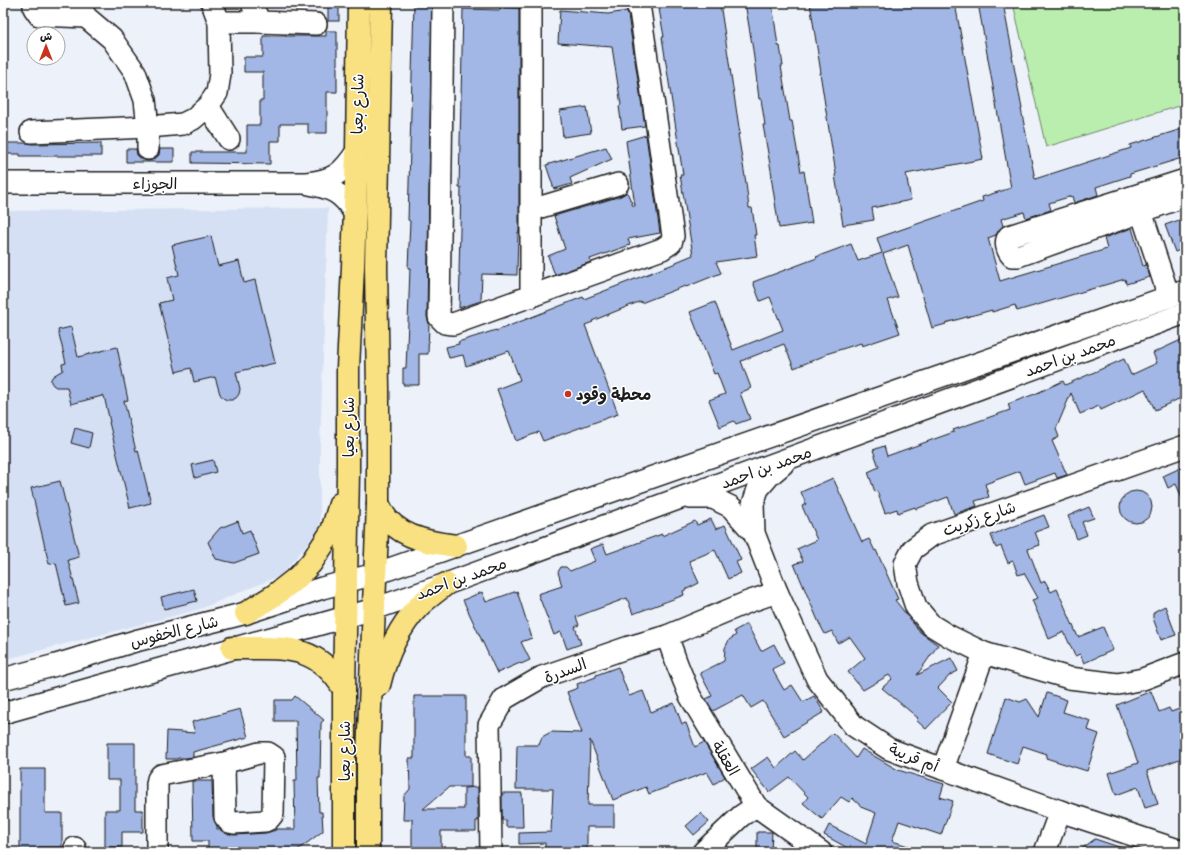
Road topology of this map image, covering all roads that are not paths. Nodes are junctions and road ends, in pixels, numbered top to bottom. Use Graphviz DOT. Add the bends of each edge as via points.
graph roads {
  1 [pos="34,3"];
  2 [pos="359,3"];
  3 [pos="381,3"];
  4 [pos="444,3"];
  5 [pos="531,3"];
  6 [pos="636,3"];
  7 [pos="83,10"];
  8 [pos="256,12"];
  9 [pos="216,13"];
  10 [pos="316,24"];
  11 [pos="208,106"];
  12 [pos="148,127"];
  13 [pos="31,132"];
  14 [pos="229,139"];
  15 [pos="357,151"];
  16 [pos="1185,180"];
  17 [pos="3,183"];
  18 [pos="148,183"];
  19 [pos="306,183"];
  20 [pos="618,184"];
  21 [pos="1185,196"];
  22 [pos="1139,204"];
  23 [pos="531,210"];
  24 [pos="354,213"];
  25 [pos="1177,294"];
  26 [pos="531,297"];
  27 [pos="1185,313"];
  28 [pos="1185,446"];
  29 [pos="791,458"];
  30 [pos="348,472"];
  31 [pos="680,499"];
  32 [pos="378,504"];
  33 [pos="754,533"];
  34 [pos="456,546"];
  35 [pos="375,574"];
  36 [pos="346,583"];
  37 [pos="446,584"];
  38 [pos="777,592"];
  39 [pos="374,609"];
  40 [pos="246,613"];
  41 [pos="345,617"];
  42 [pos="667,636"];
  43 [pos="232,648"];
  44 [pos="984,653"];
  45 [pos="1185,663"];
  46 [pos="3,679"];
  47 [pos="344,689"];
  48 [pos="3,713"];
  49 [pos="370,721"];
  50 [pos="224,763"];
  51 [pos="944,769"];
  52 [pos="756,806"];
  53 [pos="1060,811"];
  54 [pos="157,852"];
  55 [pos="344,852"];
  56 [pos="368,852"];
  57 [pos="491,852"];
  58 [pos="703,852"];
  59 [pos="820,852"];
  60 [pos="1045,852"];
  61 [pos="1184,852"];
  1 -- 7 [label="street" via="39,15"];
  2 -- 15 [label="main road, شارع بعيا"];
  3 -- 32 [label="main road, شارع بعيا" via="376,267"];
  4 -- 26 [label="street" via="439,317 445,323 453,324"];
  5 -- 23 [label="street"];
  6 -- 26 [label="street" via="640,11 674,236 671,243 662,249"];
  7 -- 12 [label="street" via="112,39 134,72 146,100"];
  8 -- 9 [label="street"];
  8 -- 10 [label="street"];
  9 -- 11 [label="street" via="220,74 217,93"];
  11 -- 12 [label="street" via="183,124"];
  11 -- 14 [label="street"];
  12 -- 13 [label="street"];
  12 -- 18 [label="street"];
  15 -- 19 [label="street" via="337,175"];
  15 -- 24 [label="main road, شارع بعيا"];
  16 -- 22 [label="street"];
  17 -- 18 [label="street, الجوزاء"];
  18 -- 19 [label="street, الجوزاء"];
  19 -- 24 [label="street" via="334,191 343,197"];
  20 -- 23 [label="street"];
  21 -- 22 [label="street"];
  22 -- 22 [label="street" via="1009,236 1006,243 1008,253 1018,256"];
  22 -- 25 [label="street"];
  23 -- 26 [label="street"];
  24 -- 30 [label="main road, شارع بعيا" via="348,368"];
  25 -- 34 [label="street, محمد بن احمد"];
  27 -- 29 [label="street, محمد بن احمد"];
  28 -- 44 [label="street, شارع زكريت" via="932,535 913,549 905,564 916,607 931,625"];
  29 -- 31 [label="street, محمد بن احمد"];
  29 -- 33 [label="street, أم قريبة" via="758,489 753,504"];
  30 -- 36 [label="main road, شارع بعيا"];
  30 -- 40 [label="main road" via="332,531 311,563 275,595"];
  31 -- 33 [label="street, أم قريبة" via="713,498 731,507"];
  31 -- 37 [label="street, محمد بن احمد"];
  32 -- 34 [label="main road" via="387,520 402,532 436,544"];
  32 -- 35 [label="main road, شارع بعيا"];
  33 -- 38 [label="street, أم قريبة"];
  34 -- 35 [label="street, محمد بن احمد"];
  35 -- 36 [label="street, محمد بن احمد"];
  35 -- 39 [label="main road, شارع بعيا"];
  36 -- 40 [label="street, شارع الخفوس" via="322,588"];
  36 -- 41 [label="main road, شارع بعيا"];
  37 -- 39 [label="street, محمد بن احمد"];
  37 -- 49 [label="main road" via="420,605 398,635 383,666"];
  38 -- 42 [label="street, السدرة"];
  38 -- 51 [label="street, أم قريبة" via="817,679 854,726 889,748"];
  39 -- 41 [label="street, محمد بن احمد"];
  39 -- 49 [label="main road, شارع بعيا"];
  40 -- 46 [label="street, شارع الخفوس" via="134,641"];
  41 -- 43 [label="street, شارع الخفوس"];
  41 -- 47 [label="main road, شارع بعيا"];
  42 -- 52 [label="street, العقلة" via="690,696"];
  42 -- 57 [label="street, السدرة" via="542,678 504,699 489,725"];
  43 -- 47 [label="main road" via="288,649 302,652 327,666"];
  43 -- 48 [label="street, شارع الخفوس"];
  44 -- 45 [label="street, شارع زكريت" via="1069,678 1118,684 1143,679"];
  44 -- 51 [label="street"];
  47 -- 55 [label="main road, شارع بعيا"];
  49 -- 56 [label="main road, شارع بعيا"];
  50 -- 54 [label="street" via="161,775 158,778"];
  51 -- 53 [label="street, أم قريبة"];
  52 -- 58 [label="street" via="741,816"];
  52 -- 59 [label="street, العقلة"];
  53 -- 60 [label="street"];
  53 -- 61 [label="street, أم قريبة"];
}
